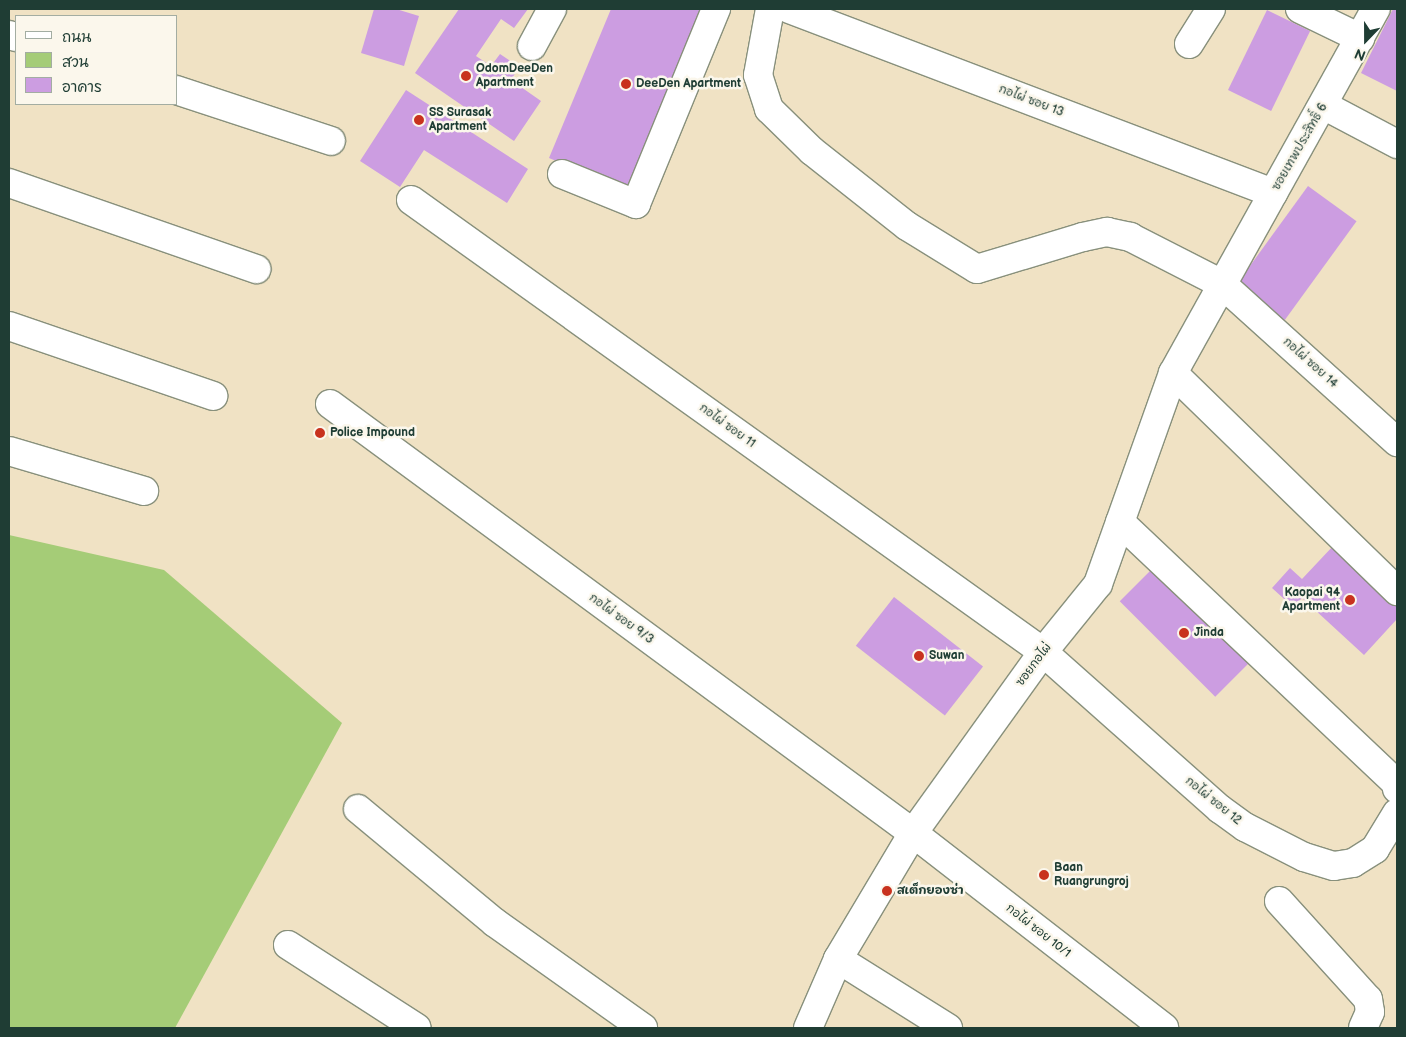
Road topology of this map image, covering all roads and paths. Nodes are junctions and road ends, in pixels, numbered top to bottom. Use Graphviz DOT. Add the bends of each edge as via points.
graph roads {
  1 [pos="552,9"];
  2 [pos="716,9"];
  3 [pos="770,9"];
  4 [pos="788,9"];
  5 [pos="1211,9"];
  6 [pos="1300,9"];
  7 [pos="1376,9"];
  8 [pos="1360,38"];
  9 [pos="1189,44"];
  10 [pos="532,46"];
  11 [pos="178,91"];
  12 [pos="1323,105"];
  13 [pos="330,141"];
  14 [pos="1397,144"];
  15 [pos="562,174"];
  16 [pos="9,183"];
  17 [pos="1273,193"];
  18 [pos="411,200"];
  19 [pos="256,269"];
  20 [pos="1222,284"];
  21 [pos="9,326"];
  22 [pos="1174,373"];
  23 [pos="213,396"];
  24 [pos="330,404"];
  25 [pos="1397,442"];
  26 [pos="9,451"];
  27 [pos="144,491"];
  28 [pos="1120,522"];
  29 [pos="1397,591"];
  30 [pos="1043,652"];
  31 [pos="1397,786"];
  32 [pos="358,809"];
  33 [pos="1397,813"];
  34 [pos="912,833"];
  35 [pos="1279,901"];
  36 [pos="288,945"];
  37 [pos="838,959"];
  38 [pos="417,1028"];
  39 [pos="643,1028"];
  40 [pos="808,1028"];
  41 [pos="948,1028"];
  42 [pos="1164,1028"];
  43 [pos="1363,1028"];
  1 -- 10 [label="street"];
  2 -- 15 [label="street" via="636,204"];
  3 -- 20 [label="street, กอไผ่ ซอย 14" via="758,75 769,109 812,152 883,207 964,263 976,269 992,266 1107,232 1130,237"];
  4 -- 17 [label="street, กอไผ่ ซอย 13"];
  5 -- 9 [label="street"];
  6 -- 8 [label="street"];
  7 -- 8 [label="street, ซอยเทพประสิทธิ์ 6"];
  8 -- 12 [label="street, ซอยเทพประสิทธิ์ 6"];
  11 -- 13 [label="street"];
  12 -- 14 [label="street"];
  12 -- 17 [label="street, ซอยเทพประสิทธิ์ 6"];
  16 -- 19 [label="street"];
  17 -- 20 [label="street, ซอยเทพประสิทธิ์ 6"];
  18 -- 30 [label="street, กอไผ่ ซอย 11"];
  20 -- 22 [label="street, ซอยกอไผ่"];
  20 -- 25 [label="street, กอไผ่ ซอย 14"];
  21 -- 23 [label="street"];
  22 -- 28 [label="street, ซอยกอไผ่"];
  22 -- 29 [label="street"];
  24 -- 34 [label="street, กอไผ่ ซอย 9/3"];
  26 -- 27 [label="street"];
  28 -- 30 [label="street, ซอยกอไผ่" via="1098,584"];
  28 -- 31 [label="street"];
  30 -- 33 [label="street, กอไผ่ ซอย 12" via="1220,809 1271,842 1334,866 1353,863 1375,849"];
  30 -- 34 [label="street, ซอยกอไผ่"];
  32 -- 39 [label="street" via="494,922"];
  34 -- 37 [label="street, ซอยกอไผ่"];
  34 -- 42 [label="street, กอไผ่ ซอย 10/1"];
  35 -- 43 [label="street" via="1368,999 1370,1012"];
  36 -- 38 [label="street"];
  37 -- 40 [label="street, ซอยกอไผ่"];
  37 -- 41 [label="street"];
}
